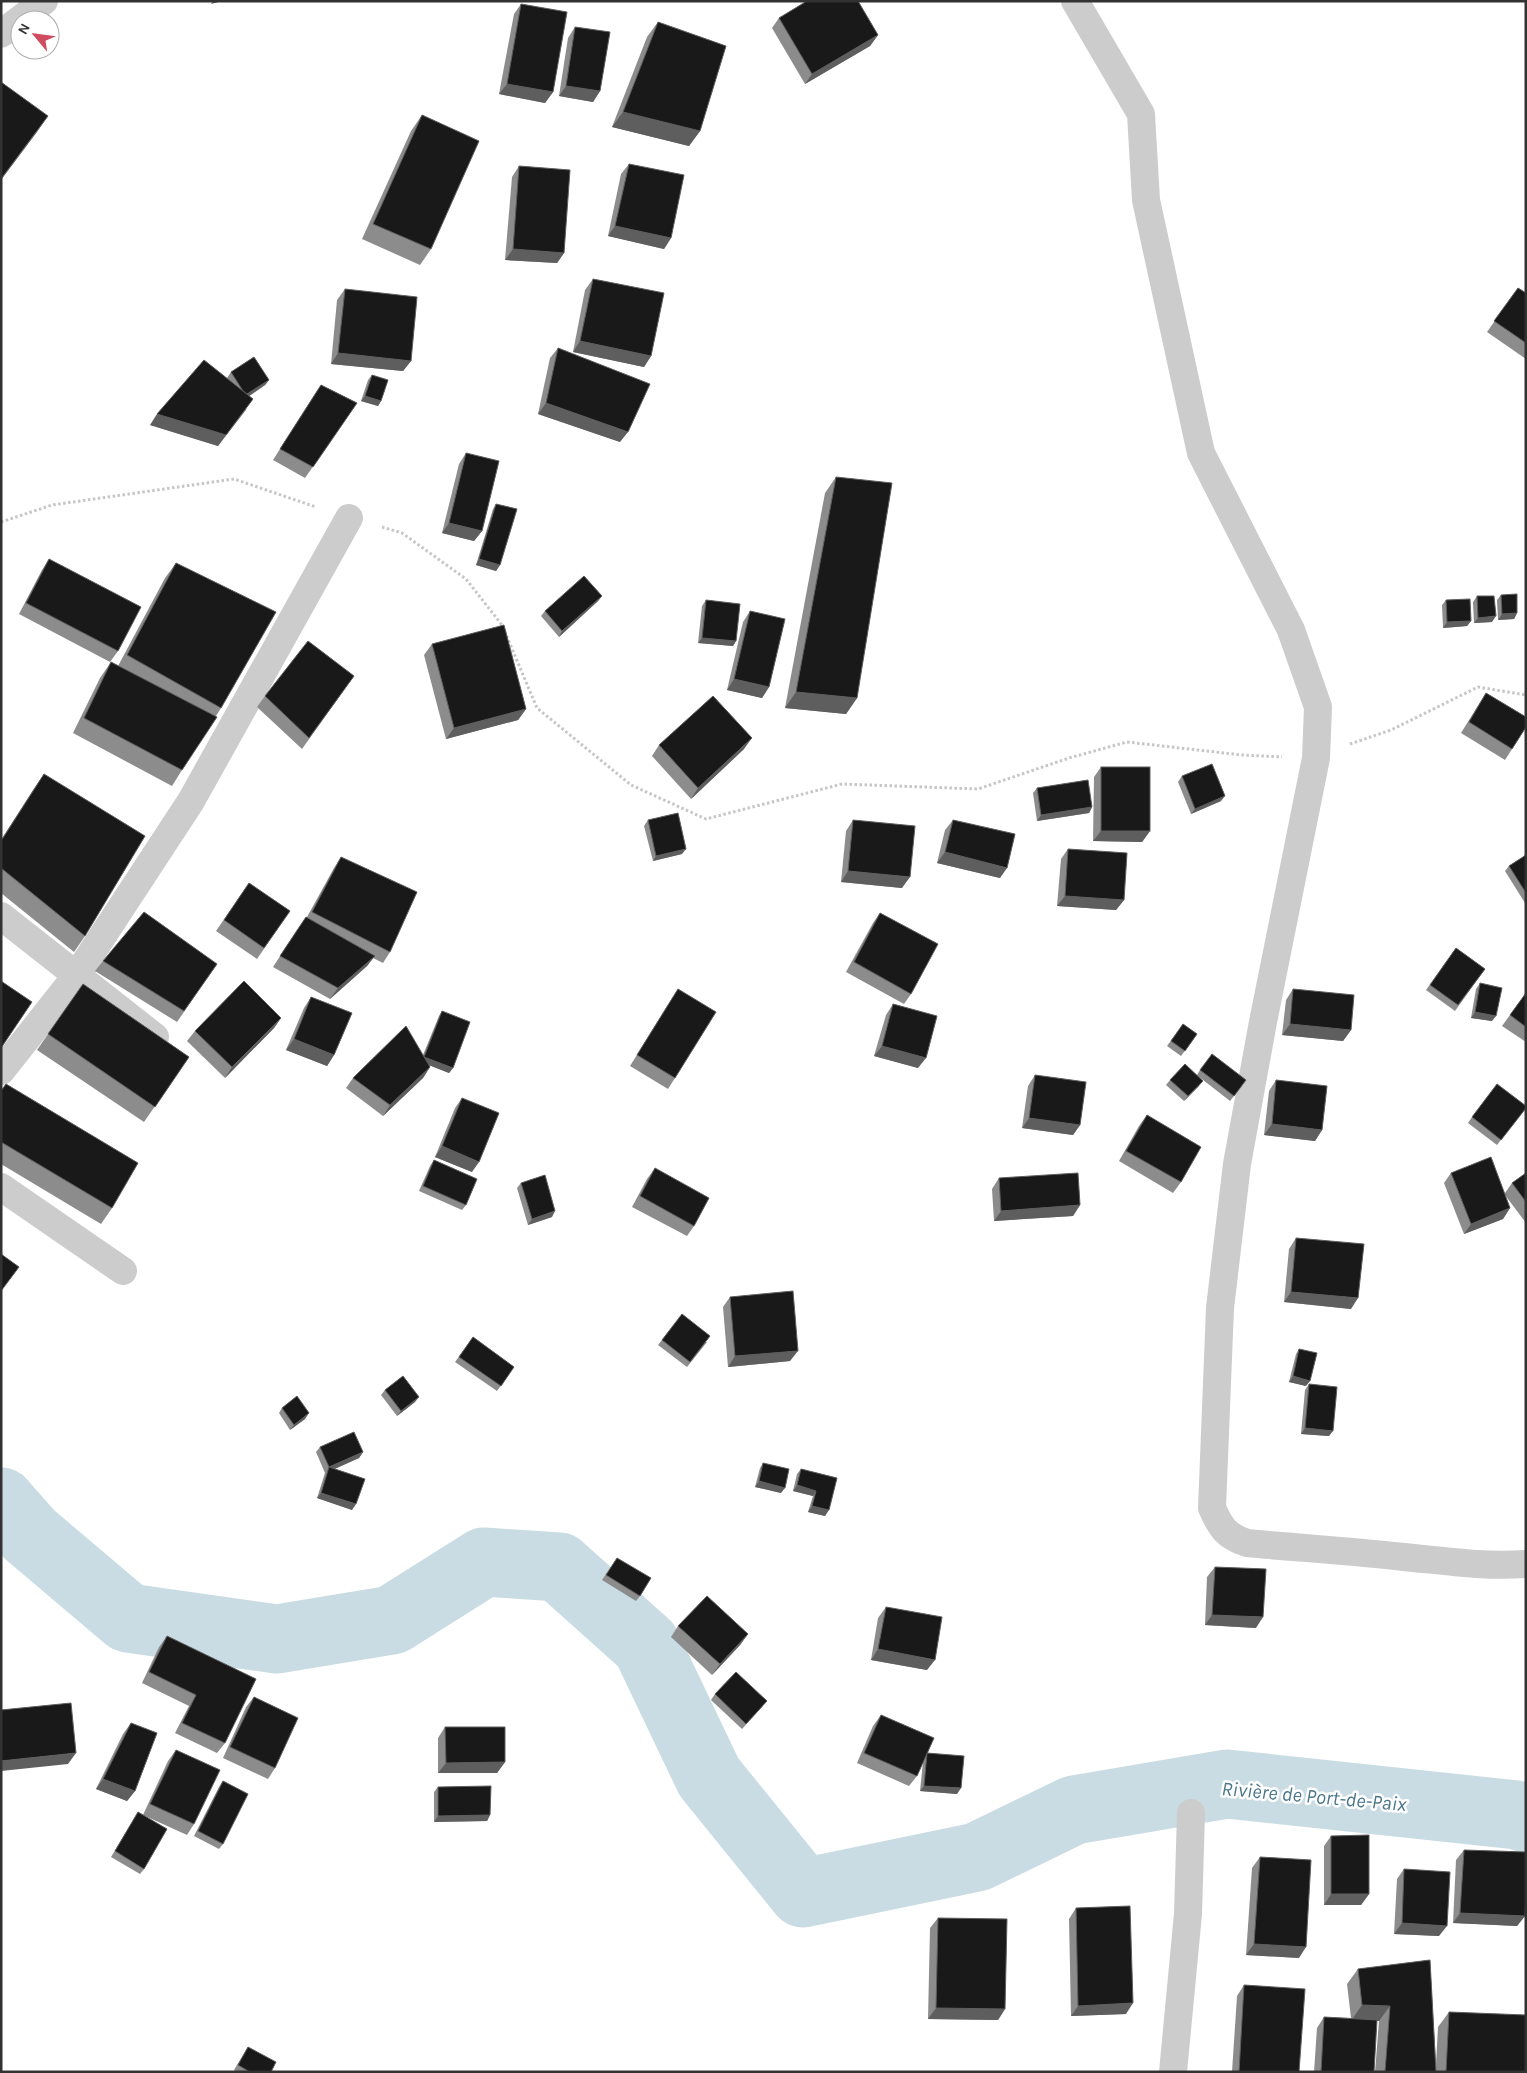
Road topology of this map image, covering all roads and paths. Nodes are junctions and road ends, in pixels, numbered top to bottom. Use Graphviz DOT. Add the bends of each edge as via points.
graph roads {
  1 [pos="44,1"];
  2 [pos="1075,1"];
  3 [pos="1,34"];
  4 [pos="349,518"];
  5 [pos="1,522"];
  6 [pos="1526,696"];
  7 [pos="1316,758"];
  8 [pos="1,916"];
  9 [pos="77,975"];
  10 [pos="175,1053"];
  11 [pos="1,1071"];
  12 [pos="1,1187"];
  13 [pos="122,1271"];
  14 [pos="1526,1564"];
  15 [pos="1191,1813"];
  16 [pos="1173,2072"];
  1 -- 3 [label="street"];
  2 -- 7 [label="street" via="1141,114 1146,200 1201,453 1291,630 1318,707"];
  4 -- 5 [label="path" via="234,478 52,505"];
  4 -- 7 [label="path" via="402,533 466,579 502,624 537,708 631,784 706,820 842,784 978,789 1127,742 1242,755"];
  4 -- 9 [label="street" via="191,801"];
  6 -- 7 [label="path" via="1478,687 1391,730"];
  7 -- 14 [label="street" via="1237,1164 1220,1308 1212,1508 1220,1526 1233,1538 1247,1543 1459,1564"];
  8 -- 9 [label="street"];
  9 -- 10 [label="street"];
  9 -- 11 [label="street"];
  12 -- 13 [label="street"];
  15 -- 16 [label="street" via="1188,1914"];
}
